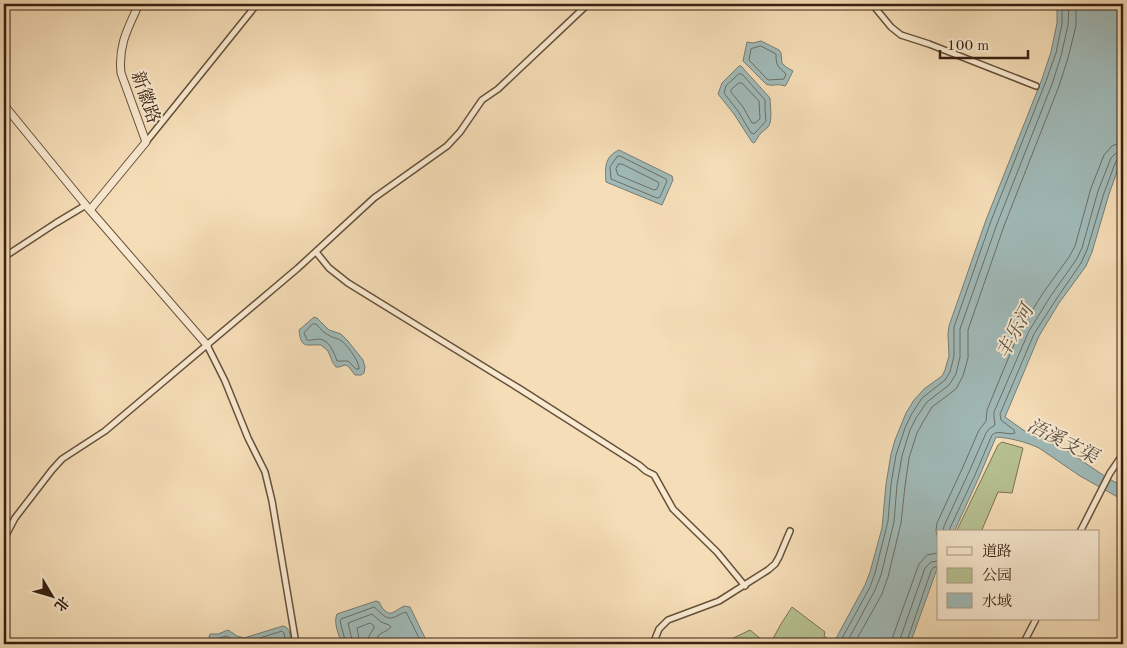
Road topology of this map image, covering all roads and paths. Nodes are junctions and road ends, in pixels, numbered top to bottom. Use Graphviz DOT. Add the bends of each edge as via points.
graph roads {
  1 [pos="139,4"];
  2 [pos="257,4"];
  3 [pos="588,4"];
  4 [pos="872,4"];
  5 [pos="1036,86"];
  6 [pos="4,105"];
  7 [pos="146,142"];
  8 [pos="88,208"];
  9 [pos="316,252"];
  10 [pos="4,257"];
  11 [pos="207,345"];
  12 [pos="1123,454"];
  13 [pos="1081,530"];
  14 [pos="790,531"];
  15 [pos="4,539"];
  16 [pos="745,586"];
  17 [pos="1035,620"];
  18 [pos="296,644"];
  19 [pos="653,644"];
  20 [pos="1023,644"];
  1 -- 7 [label="street, 新徽路" via="124,37 120,66"];
  2 -- 7 [label="street"];
  3 -- 9 [label="street" via="498,89 482,100 447,146 374,198"];
  4 -- 5 [label="street" via="901,35"];
  6 -- 8 [label="street"];
  7 -- 8 [label="street"];
  8 -- 10 [label="street" via="56,223"];
  8 -- 11 [label="street"];
  9 -- 11 [label="street"];
  9 -- 16 [label="street" via="348,283 654,475 673,508"];
  11 -- 15 [label="street" via="105,431 57,464 15,518"];
  11 -- 18 [label="street" via="268,482"];
  12 -- 13 [label="street"];
  14 -- 16 [label="street" via="775,564"];
  16 -- 19 [label="street" via="719,601 668,620"];
  17 -- 20 [label="street"];
}
